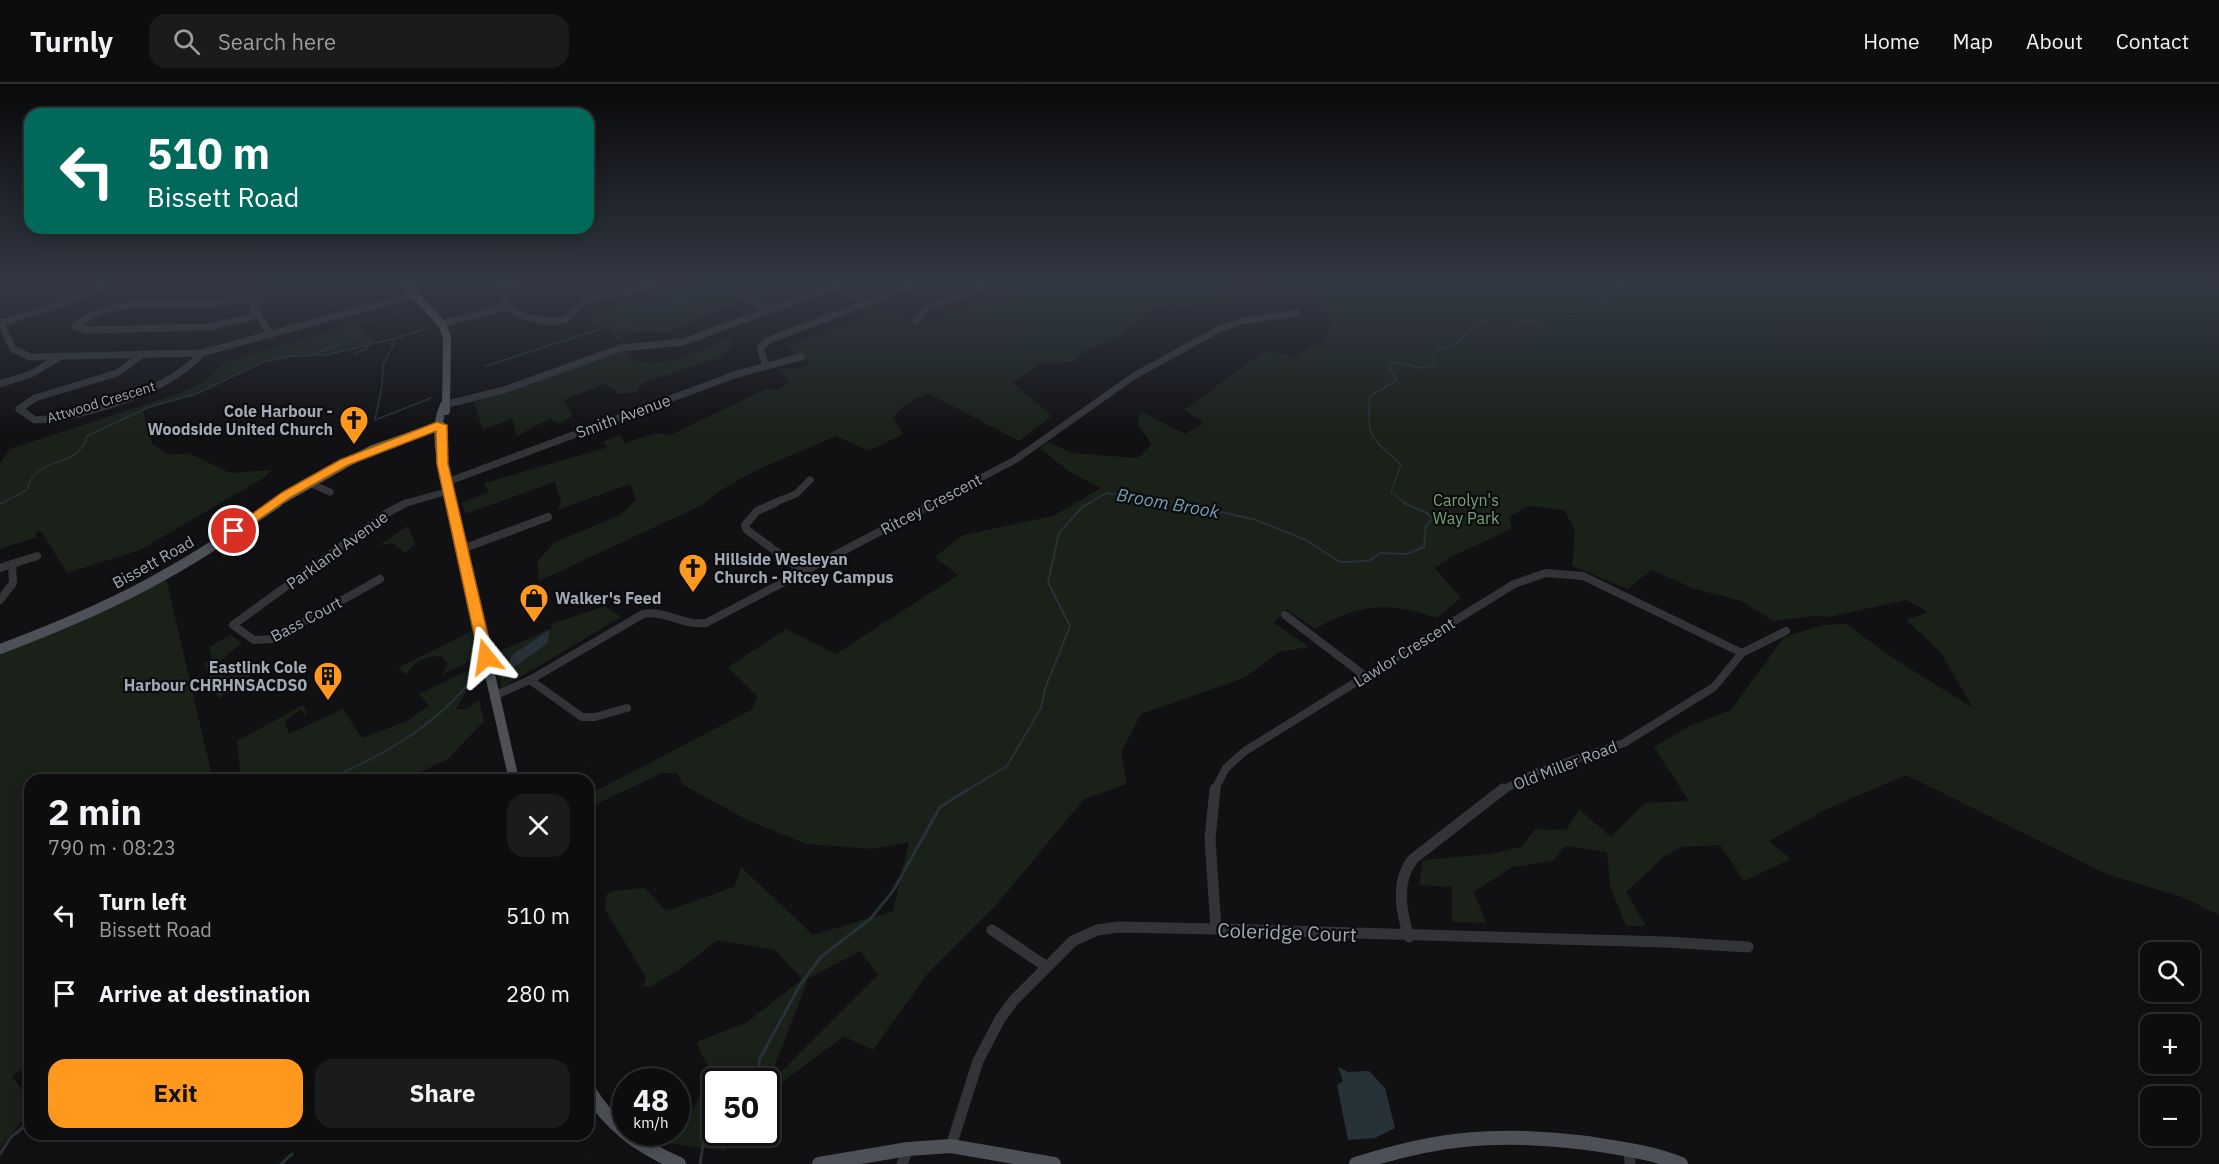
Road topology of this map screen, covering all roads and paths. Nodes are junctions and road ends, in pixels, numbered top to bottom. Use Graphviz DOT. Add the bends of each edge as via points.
graph roads {
  1 [pos="8,334"];
  2 [pos="445,334"];
  3 [pos="703,334"];
  4 [pos="784,334"];
  5 [pos="1209,334"];
  6 [pos="271,335"];
  7 [pos="202,353"];
  8 [pos="140,356"];
  9 [pos="801,357"];
  10 [pos="58,358"];
  11 [pos="766,365"];
  12 [pos="0,384"];
  13 [pos="444,405"];
  14 [pos="440,415"];
  15 [pos="441,425"];
  16 [pos="423,429"];
  17 [pos="810,480"];
  18 [pos="307,482"];
  19 [pos="448,486"];
  20 [pos="330,492"];
  21 [pos="548,516"];
  22 [pos="462,549"];
  23 [pos="37,556"];
  24 [pos="12,564"];
  25 [pos="0,568"];
  26 [pos="804,572"];
  27 [pos="380,579"];
  28 [pos="0,600"];
  29 [pos="1285,615"];
  30 [pos="233,625"];
  31 [pos="1785,631"];
  32 [pos="0,650"];
  33 [pos="1742,653"];
  34 [pos="1365,676"];
  35 [pos="530,680"];
  36 [pos="496,695"];
  37 [pos="627,708"];
  38 [pos="513,774"];
  39 [pos="1216,929"];
  40 [pos="992,930"];
  41 [pos="1409,936"];
  42 [pos="1748,947"];
  43 [pos="1047,967"];
  44 [pos="594,1098"];
  45 [pos="951,1146"];
  46 [pos="908,1149"];
  47 [pos="1630,1157"];
  48 [pos="679,1164"];
  49 [pos="819,1164"];
  50 [pos="902,1164"];
  51 [pos="1054,1164"];
  52 [pos="1356,1164"];
  53 [pos="1681,1164"];
  1 -- 10 [label="street" via="17,352 30,357"];
  2 -- 13 [label="main road" via="448,347"];
  3 -- 13 [label="street" via="684,342 621,348 504,390"];
  4 -- 11 [label="street" via="764,342 760,350"];
  5 -- 26 [label="street, Ritcey Crescent" via="1134,376 1015,460"];
  6 -- 7 [label="street"];
  7 -- 8 [label="street"];
  7 -- 8 [label="street, Attwood Crescent" via="172,378 62,417 35,420 19,409 35,398 118,373"];
  8 -- 10 [label="street"];
  9 -- 11 [label="street, Smith Avenue"];
  10 -- 12 [label="street" via="31,374"];
  11 -- 19 [label="street, Smith Avenue"];
  13 -- 14 [label="main road"];
  13 -- 15 [label="main road" via="445,420"];
  14 -- 15 [label="main road"];
  14 -- 16 [label="main road"];
  15 -- 16 [label="main road, Bissett Road"];
  15 -- 19 [label="main road" via="441,452"];
  16 -- 18 [label="main road, Bissett Road"];
  17 -- 26 [label="street" via="801,490 751,516 745,525"];
  18 -- 20 [label="street"];
  18 -- 32 [label="main road, Bissett Road" via="152,582"];
  19 -- 22 [label="main road"];
  19 -- 30 [label="street, Parkland Avenue" via="392,510"];
  21 -- 22 [label="street"];
  22 -- 36 [label="main road"];
  23 -- 24 [label="street"];
  24 -- 25 [label="street"];
  24 -- 28 [label="street" via="13,583"];
  26 -- 35 [label="street, Ritcey Crescent" via="702,625 661,612 643,614"];
  27 -- 30 [label="street, Bass Court" via="276,638 254,640"];
  29 -- 34 [label="street"];
  31 -- 33 [label="street, Old Miller Road"];
  33 -- 34 [label="street, Lawlor Crescent" via="1592,579 1552,572 1514,584"];
  33 -- 41 [label="street, Old Miller Road" via="1721,681 1699,698 1624,743 1516,782 1413,859 1405,870 1402,896"];
  34 -- 39 [label="street, Lawlor Crescent" via="1245,751 1221,775 1211,806"];
  35 -- 36 [label="street, Ritcey Crescent"];
  35 -- 37 [label="street" via="582,717"];
  36 -- 38 [label="main road"];
  39 -- 41 [label="street, Coleridge Court"];
  39 -- 43 [label="street, Coleridge Court" via="1104,928 1077,938"];
  40 -- 43 [label="street"];
  41 -- 42 [label="street, Coleridge Court"];
  43 -- 45 [label="street, Coleridge Court" via="1014,1000 988,1038"];
  44 -- 48 [label="main road" via="624,1134"];
  45 -- 46 [label="main road"];
  45 -- 51 [label="main road"];
  46 -- 49 [label="main road"];
  46 -- 50 [label="street"];
  47 -- 52 [label="main road" via="1534,1136 1467,1136 1394,1151"];
  47 -- 53 [label="main road"];
}
